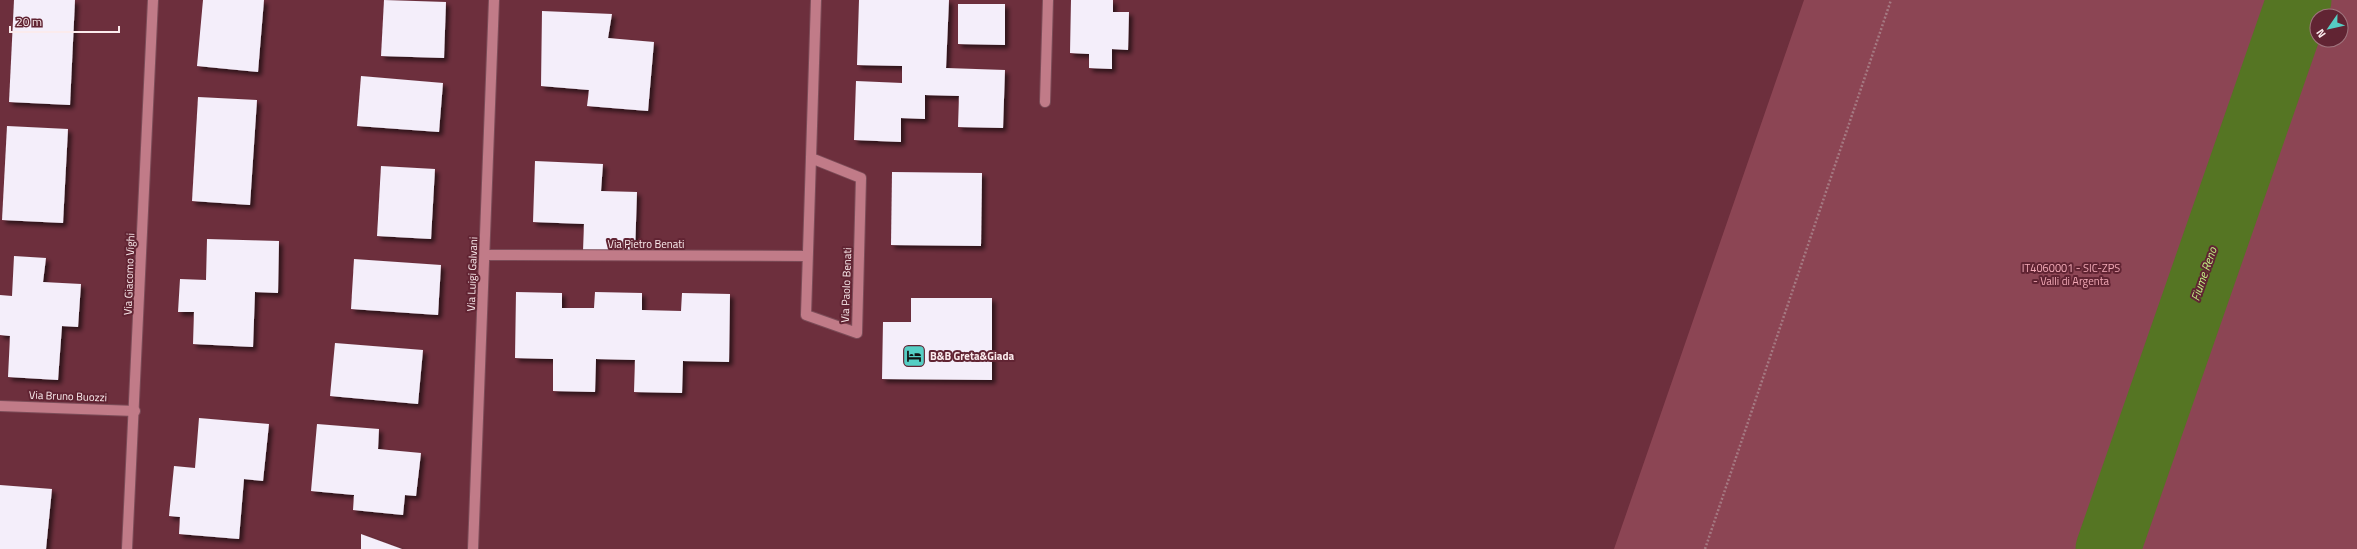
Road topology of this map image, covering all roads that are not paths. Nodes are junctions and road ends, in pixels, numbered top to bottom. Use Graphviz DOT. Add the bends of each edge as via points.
graph roads {
  1 [pos="153,0"];
  2 [pos="494,0"];
  3 [pos="816,0"];
  4 [pos="1048,0"];
  5 [pos="1045,102"];
  6 [pos="810,158"];
  7 [pos="485,255"];
  8 [pos="807,256"];
  9 [pos="0,406"];
  10 [pos="135,411"];
  11 [pos="127,549"];
  12 [pos="473,549"];
  1 -- 10 [label="street, Via Giacomo Vighi"];
  2 -- 7 [label="street, Via Luigi Galvani"];
  3 -- 6 [label="street, Via Paolo Benati"];
  4 -- 5 [label="street"];
  6 -- 8 [label="street, Via Paolo Benati"];
  6 -- 8 [label="street, Via Paolo Benati" via="861,178 857,333 806,315"];
  7 -- 8 [label="street, Via Pietro Benati"];
  7 -- 12 [label="street, Via Luigi Galvani"];
  9 -- 10 [label="street, Via Bruno Buozzi"];
  10 -- 11 [label="street, Via Giacomo Vighi"];
}
